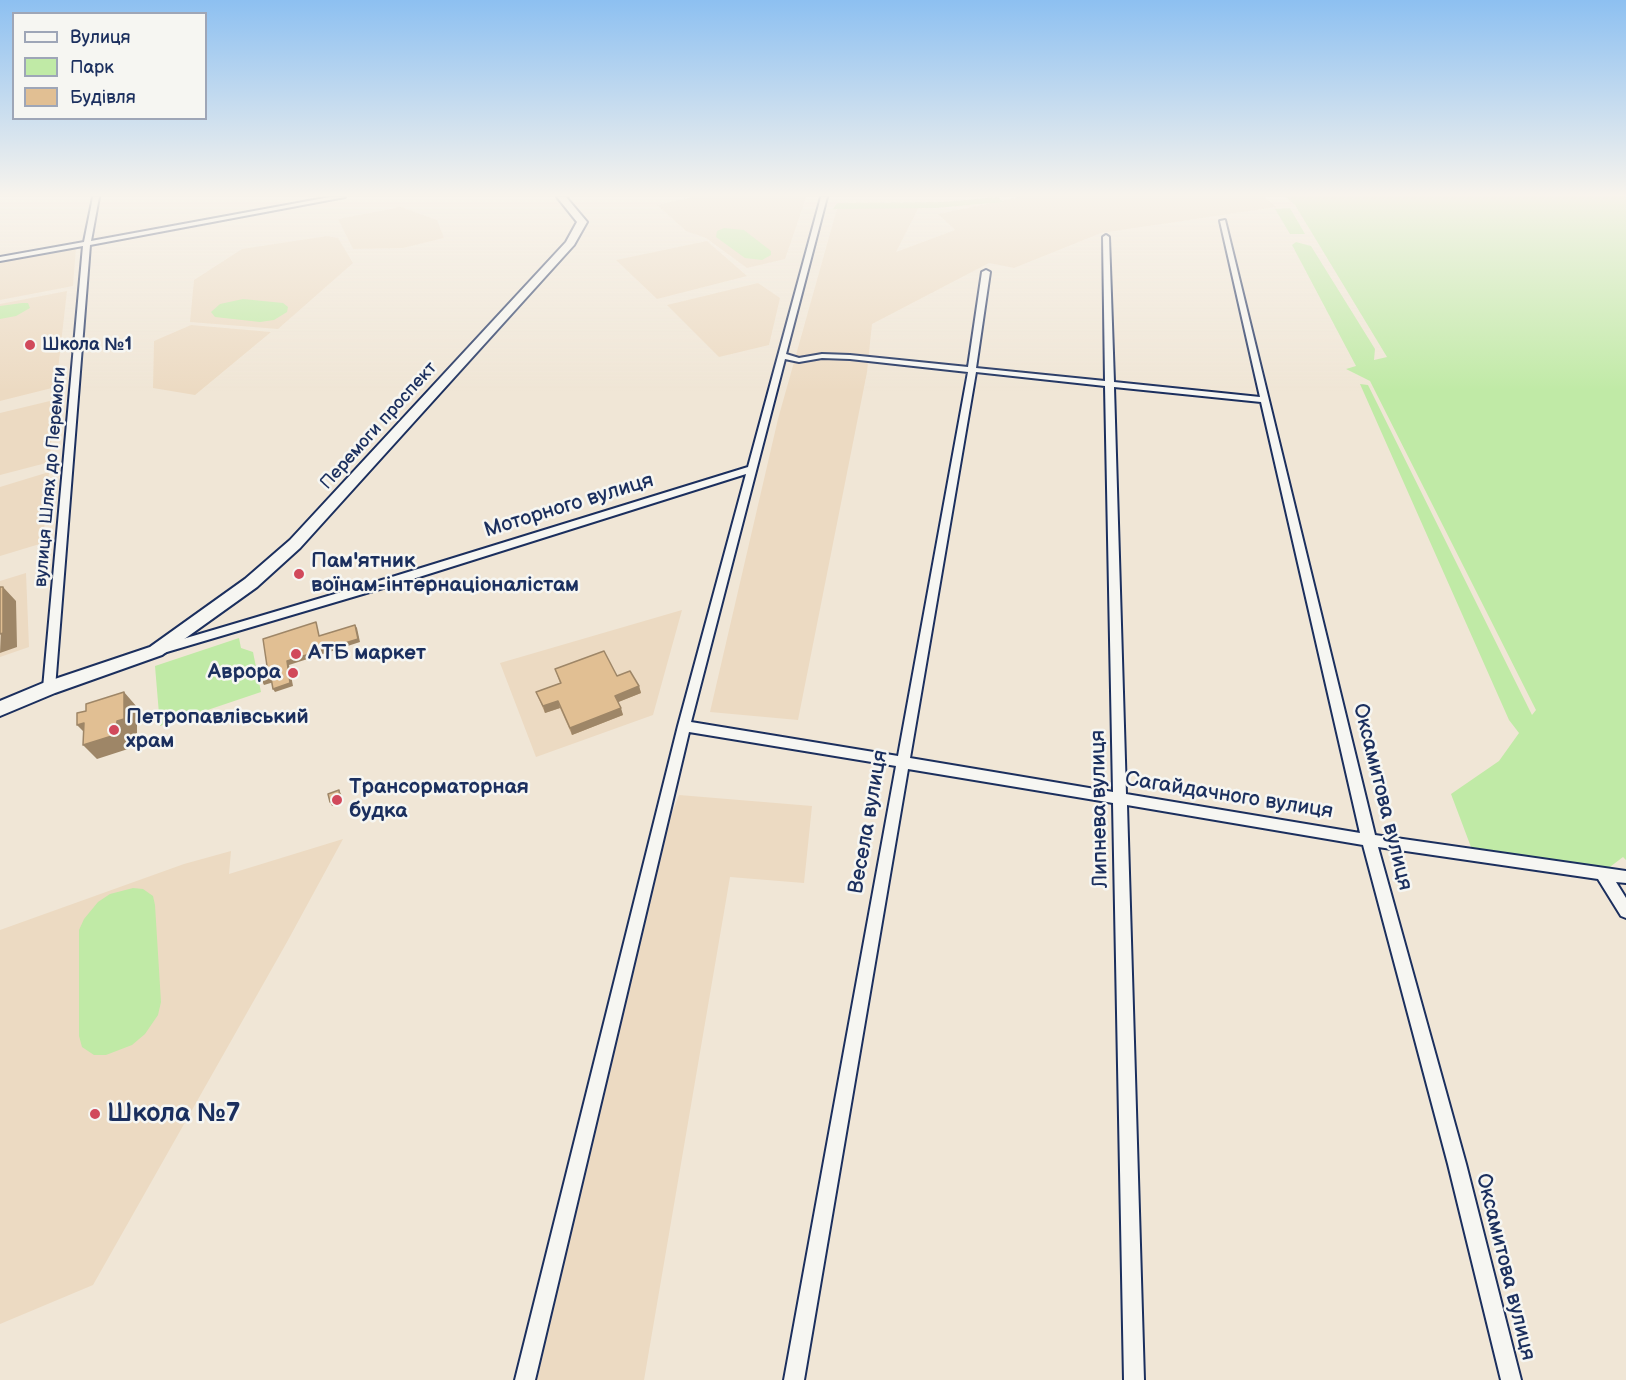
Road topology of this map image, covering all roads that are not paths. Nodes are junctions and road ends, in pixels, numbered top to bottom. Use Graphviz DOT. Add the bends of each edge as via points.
graph roads {
  1 [pos="85,261"];
  2 [pos="553,261"];
  3 [pos="808,261"];
  4 [pos="1107,261"];
  5 [pos="1232,261"];
  6 [pos="986,272"];
  7 [pos="784,356"];
  8 [pos="972,370"];
  9 [pos="1110,383"];
  10 [pos="1265,400"];
  11 [pos="752,469"];
  12 [pos="156,651"];
  13 [pos="49,688"];
  14 [pos="0,709"];
  15 [pos="684,726"];
  16 [pos="901,763"];
  17 [pos="1121,799"];
  18 [pos="1369,840"];
  19 [pos="1602,873"];
  20 [pos="1626,877"];
  21 [pos="1626,911"];
  22 [pos="525,1380"];
  23 [pos="794,1380"];
  24 [pos="1134,1380"];
  25 [pos="1511,1380"];
  1 -- 13 [label="street, вулиця Шлях до Перемоги"];
  2 -- 12 [label="street, Перемоги проспект" via="295,544 251,583"];
  3 -- 7 [label="street"];
  4 -- 9 [label="street, Липнева вулиця"];
  5 -- 10 [label="street, Оксамитова вулиця"];
  6 -- 8 [label="street, Весела вулиця"];
  7 -- 8 [label="street" via="799,360 850,357"];
  7 -- 11 [label="street"];
  8 -- 9 [label="street"];
  8 -- 16 [label="street, Весела вулиця"];
  9 -- 10 [label="street"];
  9 -- 17 [label="street, Липнева вулиця"];
  10 -- 18 [label="street, Оксамитова вулиця"];
  11 -- 12 [label="street, Моторного вулиця"];
  11 -- 15 [label="street"];
  12 -- 13 [label="street"];
  13 -- 14 [label="street"];
  15 -- 16 [label="street, Сагайдачного вулиця"];
  15 -- 22 [label="street"];
  16 -- 17 [label="street, Сагайдачного вулиця"];
  16 -- 23 [label="street, Весела вулиця"];
  17 -- 18 [label="street, Сагайдачного вулиця"];
  17 -- 24 [label="street, Липнева вулиця"];
  18 -- 19 [label="street, Сагайдачного вулиця"];
  18 -- 25 [label="street, Оксамитова вулиця"];
  19 -- 20 [label="street, Сагайдачного вулиця"];
  19 -- 21 [label="street"];
}
